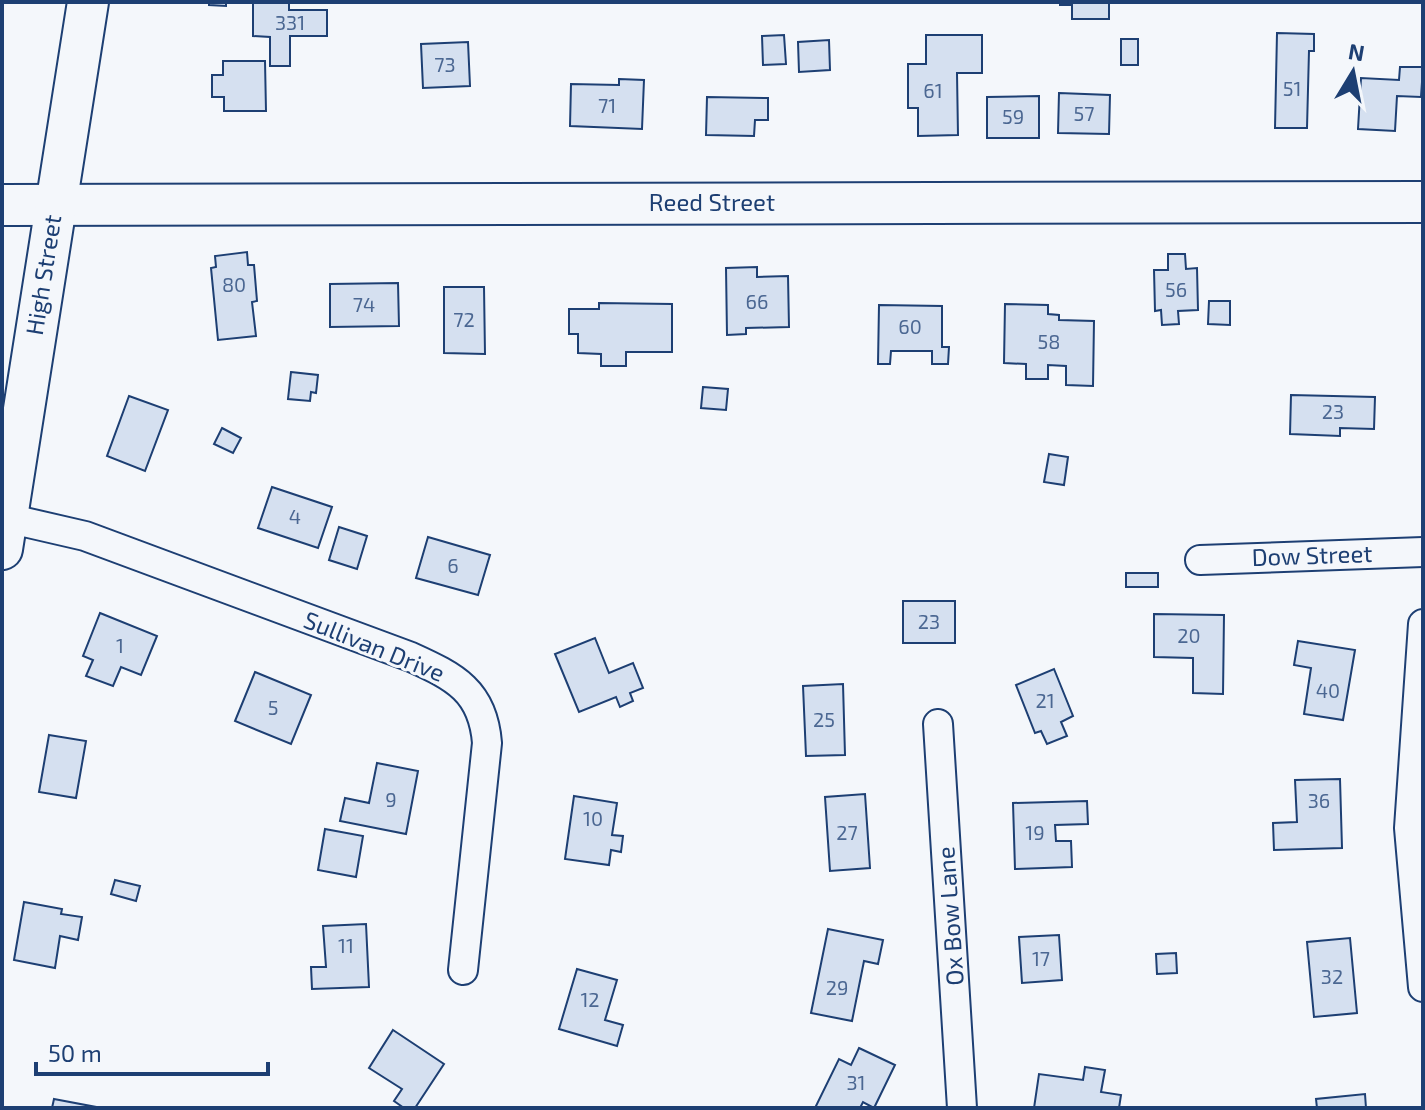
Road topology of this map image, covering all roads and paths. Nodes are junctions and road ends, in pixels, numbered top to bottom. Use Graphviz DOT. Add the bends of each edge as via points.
graph roads {
  1 [pos="88,2"];
  2 [pos="1423,202"];
  3 [pos="2,205"];
  4 [pos="55,205"];
  5 [pos="4,533"];
  6 [pos="1423,552"];
  7 [pos="1200,560"];
  8 [pos="1423,624"];
  9 [pos="938,724"];
  10 [pos="463,970"];
  11 [pos="1423,987"];
  12 [pos="962,1108"];
  1 -- 4 [label="main road, High Street"];
  2 -- 4 [label="main road, Reed Street"];
  3 -- 4 [label="main road, Reed Street"];
  4 -- 5 [label="main road, High Street"];
  5 -- 10 [label="street, Sullivan Drive" via="64,530 100,541 411,657 461,684 481,710 487,743"];
  6 -- 7 [label="street, Dow Street"];
  8 -- 11 [label="street" via="1409,828"];
  9 -- 12 [label="street, Ox Bow Lane"];
}
